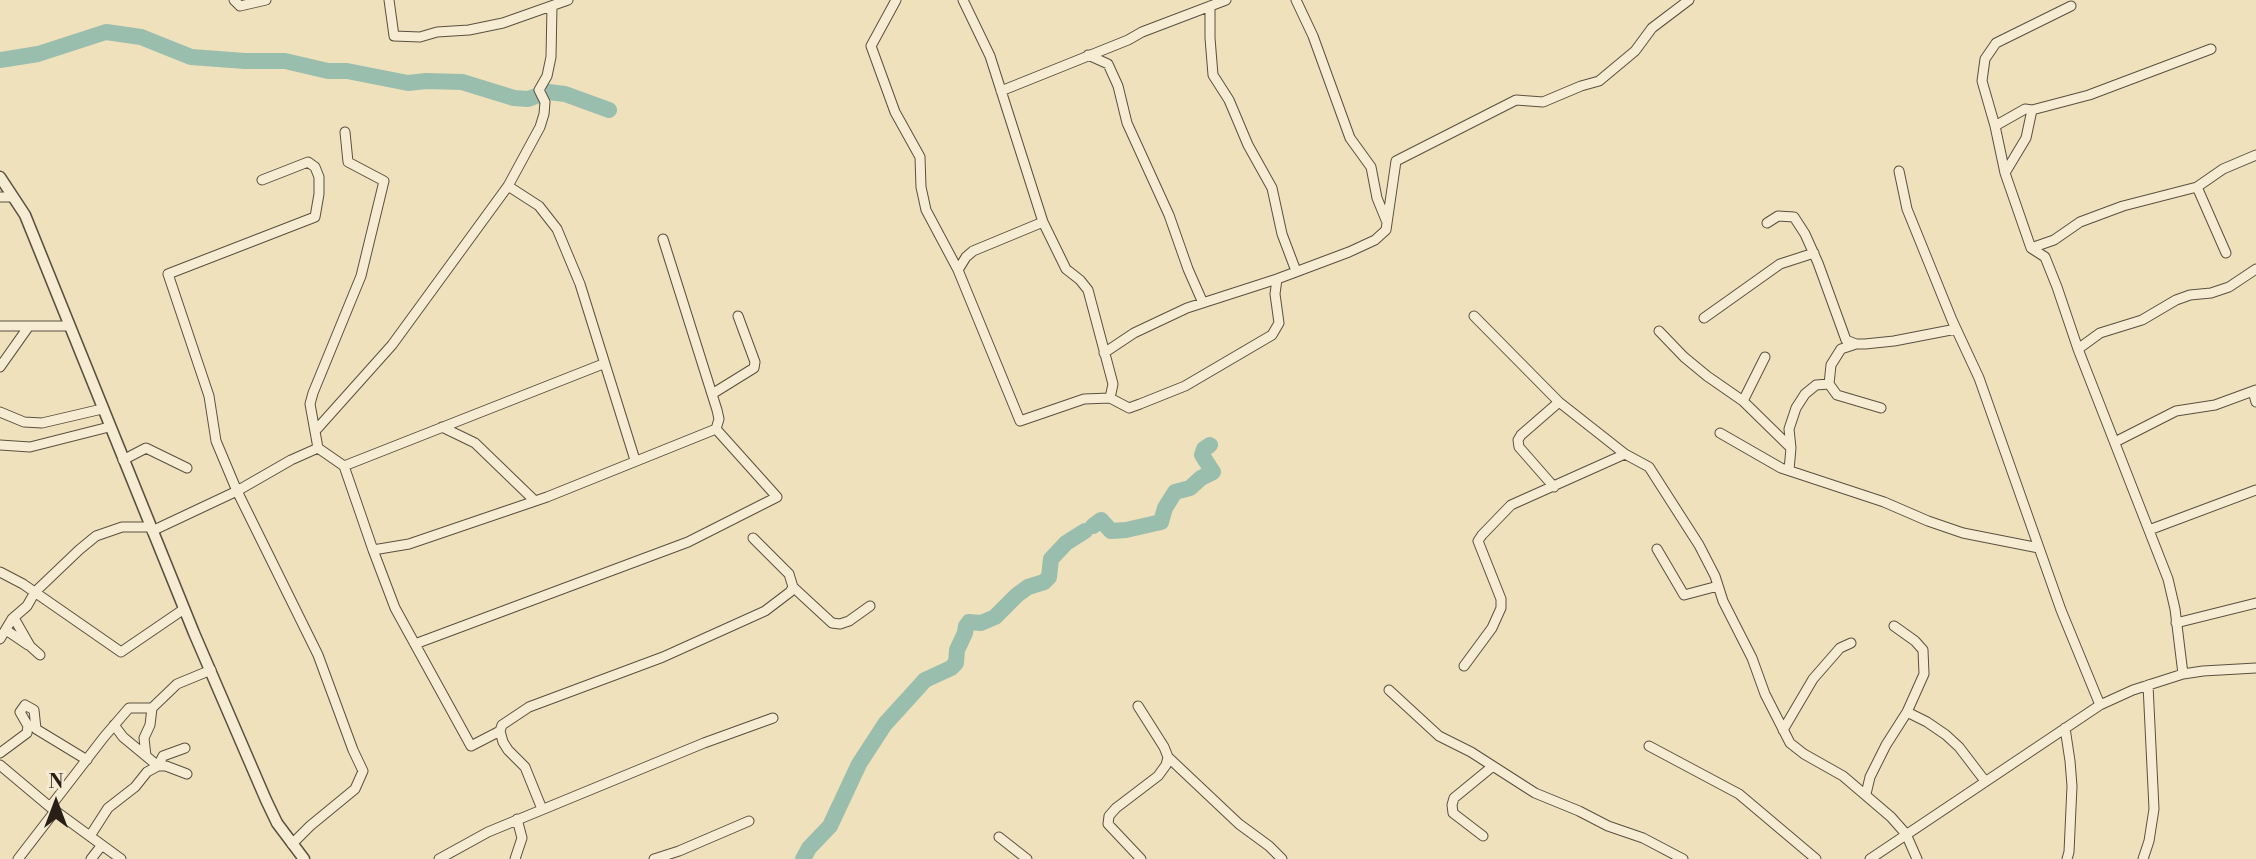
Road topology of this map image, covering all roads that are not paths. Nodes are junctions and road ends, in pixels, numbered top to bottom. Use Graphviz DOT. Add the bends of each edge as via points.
graph roads {
  1 [pos="234,0"];
  2 [pos="266,0"];
  3 [pos="389,0"];
  4 [pos="568,0"];
  5 [pos="896,0"];
  6 [pos="963,0"];
  7 [pos="1226,0"];
  8 [pos="1296,0"];
  9 [pos="1689,0"];
  10 [pos="552,6"];
  11 [pos="1210,6"];
  12 [pos="2071,6"];
  13 [pos="1114,46"];
  14 [pos="2211,49"];
  15 [pos="1088,55"];
  16 [pos="1108,64"];
  17 [pos="1001,91"];
  18 [pos="2032,110"];
  19 [pos="1996,126"];
  20 [pos="345,132"];
  21 [pos="2256,155"];
  22 [pos="1899,172"];
  23 [pos="2005,173"];
  24 [pos="0,177"];
  25 [pos="261,180"];
  26 [pos="509,186"];
  27 [pos="2196,187"];
  28 [pos="0,197"];
  29 [pos="12,197"];
  30 [pos="1043,222"];
  31 [pos="1387,223"];
  32 [pos="1767,223"];
  33 [pos="663,239"];
  34 [pos="2054,240"];
  35 [pos="2031,248"];
  36 [pos="1814,253"];
  37 [pos="2226,253"];
  38 [pos="2045,257"];
  39 [pos="2256,269"];
  40 [pos="958,270"];
  41 [pos="1296,271"];
  42 [pos="1277,279"];
  43 [pos="1203,303"];
  44 [pos="738,316"];
  45 [pos="1474,316"];
  46 [pos="1704,318"];
  47 [pos="0,326"];
  48 [pos="29,326"];
  49 [pos="69,326"];
  50 [pos="1956,329"];
  51 [pos="1659,331"];
  52 [pos="1856,344"];
  53 [pos="2078,349"];
  54 [pos="1104,353"];
  55 [pos="1765,357"];
  56 [pos="603,363"];
  57 [pos="0,366"];
  58 [pos="1829,384"];
  59 [pos="2254,391"];
  60 [pos="712,394"];
  61 [pos="1110,398"];
  62 [pos="1743,401"];
  63 [pos="1559,402"];
  64 [pos="2256,402"];
  65 [pos="1881,408"];
  66 [pos="102,409"];
  67 [pos="0,412"];
  68 [pos="109,427"];
  69 [pos="442,427"];
  70 [pos="716,429"];
  71 [pos="316,430"];
  72 [pos="1720,433"];
  73 [pos="2115,442"];
  74 [pos="0,445"];
  75 [pos="318,449"];
  76 [pos="1791,449"];
  77 [pos="1625,454"];
  78 [pos="123,460"];
  79 [pos="635,460"];
  80 [pos="344,466"];
  81 [pos="187,468"];
  82 [pos="1789,470"];
  83 [pos="1554,487"];
  84 [pos="2256,490"];
  85 [pos="237,491"];
  86 [pos="535,501"];
  87 [pos="151,529"];
  88 [pos="2149,530"];
  89 [pos="752,538"];
  90 [pos="2039,548"];
  91 [pos="1657,549"];
  92 [pos="373,550"];
  93 [pos="0,572"];
  94 [pos="1718,586"];
  95 [pos="793,587"];
  96 [pos="35,592"];
  97 [pos="2256,603"];
  98 [pos="870,606"];
  99 [pos="184,609"];
  100 [pos="14,618"];
  101 [pos="2176,623"];
  102 [pos="1894,626"];
  103 [pos="3,635"];
  104 [pos="1851,643"];
  105 [pos="415,644"];
  106 [pos="30,646"];
  107 [pos="40,655"];
  108 [pos="1464,666"];
  109 [pos="2256,668"];
  110 [pos="211,670"];
  111 [pos="2183,674"];
  112 [pos="2148,685"];
  113 [pos="1389,690"];
  114 [pos="2100,705"];
  115 [pos="1138,706"];
  116 [pos="152,708"];
  117 [pos="1907,712"];
  118 [pos="774,718"];
  119 [pos="114,725"];
  120 [pos="2065,728"];
  121 [pos="1783,730"];
  122 [pos="500,731"];
  123 [pos="1649,746"];
  124 [pos="185,748"];
  125 [pos="2,751"];
  126 [pos="146,755"];
  127 [pos="1168,757"];
  128 [pos="87,760"];
  129 [pos="0,765"];
  130 [pos="158,766"];
  131 [pos="1493,766"];
  132 [pos="187,774"];
  133 [pos="1985,782"];
  134 [pos="1866,793"];
  135 [pos="52,809"];
  136 [pos="542,809"];
  137 [pos="517,819"];
  138 [pos="749,821"];
  139 [pos="1906,835"];
  140 [pos="90,836"];
  141 [pos="1483,836"];
  142 [pos="999,837"];
  143 [pos="292,844"];
  144 [pos="102,845"];
  145 [pos="18,859"];
  146 [pos="91,859"];
  147 [pos="121,859"];
  148 [pos="304,859"];
  149 [pos="439,859"];
  150 [pos="515,859"];
  151 [pos="654,859"];
  152 [pos="1027,859"];
  153 [pos="1141,859"];
  154 [pos="1282,859"];
  155 [pos="1683,859"];
  156 [pos="1816,859"];
  157 [pos="1870,859"];
  158 [pos="1917,859"];
  159 [pos="2067,859"];
  160 [pos="2143,859"];
  1 -- 2 [label="street" via="240,6"];
  3 -- 10 [label="street" via="394,36 420,37 503,23"];
  4 -- 10 [label="street"];
  5 -- 40 [label="street" via="871,46 895,112 920,157 926,210"];
  6 -- 17 [label="street"];
  7 -- 11 [label="street"];
  8 -- 31 [label="street" via="1350,138 1371,167"];
  9 -- 31 [label="street" via="1652,28 1635,51 1599,81 1543,102 1516,100 1396,161"];
  10 -- 26 [label="street" via="551,57 539,90 545,102 540,127"];
  11 -- 13 [label="street"];
  11 -- 41 [label="street" via="1213,75 1272,188"];
  12 -- 19 [label="street" via="1996,43 1985,59 1982,80"];
  13 -- 15 [label="street"];
  13 -- 16 [label="street"];
  14 -- 18 [label="street" via="2089,95"];
  15 -- 16 [label="street"];
  15 -- 17 [label="street"];
  16 -- 43 [label="street" via="1127,123 1170,215"];
  17 -- 30 [label="street"];
  18 -- 19 [label="street" via="2025,109"];
  18 -- 23 [label="street" via="2025,138"];
  19 -- 23 [label="street"];
  20 -- 71 [label="street" via="348,162 384,181 361,276 313,393 310,404"];
  21 -- 27 [label="street"];
  22 -- 50 [label="street" via="1907,209"];
  23 -- 35 [label="street"];
  24 -- 29 [label="street"];
  25 -- 85 [label="street" via="308,162 319,177 315,217 167,274 209,396 216,441"];
  26 -- 56 [label="street" via="539,206 557,229 580,284"];
  26 -- 71 [label="street" via="392,345"];
  27 -- 34 [label="street" via="2080,222"];
  27 -- 37 [label="street"];
  28 -- 29 [label="street"];
  29 -- 49 [label="street" via="25,215"];
  30 -- 40 [label="street" via="973,251"];
  30 -- 54 [label="street" via="1066,269 1088,290"];
  31 -- 41 [label="street" via="1375,240"];
  32 -- 36 [label="street" via="1778,216 1794,217"];
  33 -- 60 [label="street"];
  34 -- 35 [label="street"];
  34 -- 38 [label="street"];
  35 -- 38 [label="street"];
  36 -- 46 [label="street" via="1780,264"];
  36 -- 52 [label="street" via="1846,340"];
  38 -- 53 [label="street"];
  39 -- 53 [label="street" via="2229,287 2190,295 2142,320 2100,333"];
  40 -- 61 [label="street" via="1020,421 1084,399"];
  41 -- 42 [label="street"];
  42 -- 43 [label="street"];
  42 -- 61 [label="street" via="1279,323 1272,335 1185,386 1140,404 1129,408"];
  43 -- 54 [label="street" via="1134,333"];
  44 -- 60 [label="street" via="754,368"];
  45 -- 63 [label="street"];
  47 -- 48 [label="street"];
  48 -- 49 [label="street"];
  48 -- 57 [label="street"];
  49 -- 66 [label="street"];
  50 -- 52 [label="street"];
  50 -- 90 [label="street" via="1979,378"];
  51 -- 62 [label="street" via="1684,357"];
  52 -- 58 [label="street" via="1841,349 1831,365"];
  53 -- 73 [label="street"];
  54 -- 61 [label="street" via="1113,384"];
  55 -- 62 [label="street"];
  56 -- 69 [label="street"];
  56 -- 79 [label="street"];
  58 -- 65 [label="street" via="1837,395"];
  58 -- 76 [label="street" via="1816,385 1796,408 1789,429"];
  59 -- 64 [label="street"];
  59 -- 73 [label="street" via="2215,405 2176,411"];
  60 -- 70 [label="street" via="719,419"];
  62 -- 76 [label="street"];
  63 -- 77 [label="street"];
  63 -- 83 [label="street" via="1518,440"];
  66 -- 67 [label="street" via="42,423 24,422"];
  66 -- 68 [label="street"];
  68 -- 74 [label="street" via="30,447"];
  68 -- 78 [label="street"];
  69 -- 80 [label="street"];
  69 -- 86 [label="street" via="475,443"];
  70 -- 79 [label="street"];
  70 -- 105 [label="street" via="777,497 677,546"];
  71 -- 75 [label="street"];
  72 -- 82 [label="street"];
  73 -- 88 [label="street"];
  75 -- 80 [label="street"];
  75 -- 85 [label="street"];
  76 -- 82 [label="street"];
  77 -- 83 [label="street"];
  77 -- 94 [label="street" via="1649,467 1669,495"];
  78 -- 81 [label="street" via="146,449"];
  78 -- 87 [label="street"];
  79 -- 86 [label="street"];
  80 -- 92 [label="street"];
  82 -- 90 [label="street" via="1963,533"];
  83 -- 108 [label="street" via="1511,505 1478,541 1501,608"];
  84 -- 88 [label="street"];
  85 -- 87 [label="street"];
  85 -- 143 [label="street" via="318,655 363,771 355,789"];
  86 -- 92 [label="street" via="409,544"];
  87 -- 96 [label="street" via="122,527 96,536"];
  87 -- 99 [label="street"];
  88 -- 101 [label="street" via="2168,579"];
  89 -- 95 [label="street" via="789,574"];
  90 -- 114 [label="street"];
  91 -- 94 [label="street" via="1684,595"];
  92 -- 105 [label="street" via="395,608"];
  93 -- 96 [label="street"];
  94 -- 121 [label="street"];
  95 -- 98 [label="street" via="832,623 849,621"];
  95 -- 122 [label="street" via="765,611 663,657 529,706"];
  96 -- 99 [label="street" via="121,652"];
  96 -- 100 [label="street"];
  97 -- 101 [label="street"];
  99 -- 110 [label="street"];
  100 -- 103 [label="street"];
  100 -- 106 [label="street"];
  101 -- 111 [label="street"];
  102 -- 117 [label="street" via="1923,650 1924,674"];
  103 -- 106 [label="street"];
  104 -- 121 [label="street" via="1840,648 1812,680"];
  105 -- 122 [label="street" via="471,746"];
  106 -- 107 [label="street"];
  109 -- 111 [label="street"];
  110 -- 116 [label="street" via="177,684"];
  110 -- 143 [label="street" via="266,800"];
  111 -- 112 [label="street"];
  112 -- 114 [label="street"];
  112 -- 160 [label="street" via="2154,808"];
  113 -- 131 [label="street" via="1439,737"];
  114 -- 120 [label="street"];
  115 -- 127 [label="street"];
  116 -- 119 [label="street" via="129,708"];
  116 -- 126 [label="street"];
  117 -- 133 [label="street" via="1946,735"];
  117 -- 134 [label="street" via="1886,745"];
  118 -- 136 [label="street"];
  119 -- 126 [label="street"];
  119 -- 128 [label="street"];
  120 -- 133 [label="street"];
  120 -- 159 [label="street" via="2072,786"];
  121 -- 134 [label="street" via="1804,754"];
  122 -- 136 [label="street" via="508,750 525,767"];
  123 -- 156 [label="street" via="1739,794"];
  124 -- 130 [label="street" via="163,755"];
  125 -- 128 [label="street" via="27,733 20,712 25,705 34,710 36,729"];
  126 -- 130 [label="street"];
  127 -- 153 [label="street" via="1158,776 1110,816 1108,824"];
  127 -- 154 [label="street"];
  128 -- 135 [label="street"];
  129 -- 135 [label="street"];
  130 -- 132 [label="street"];
  130 -- 140 [label="street" via="108,808"];
  131 -- 141 [label="street" via="1454,797 1452,805 1453,813"];
  131 -- 155 [label="street" via="1535,793"];
  133 -- 139 [label="street"];
  134 -- 139 [label="street"];
  135 -- 140 [label="street"];
  135 -- 145 [label="street"];
  136 -- 137 [label="street"];
  137 -- 149 [label="street"];
  137 -- 150 [label="street" via="522,838"];
  138 -- 151 [label="street"];
  139 -- 157 [label="street"];
  139 -- 158 [label="street"];
  140 -- 144 [label="street"];
  142 -- 152 [label="street"];
  143 -- 148 [label="street"];
  144 -- 146 [label="street"];
  144 -- 147 [label="street"];
}
